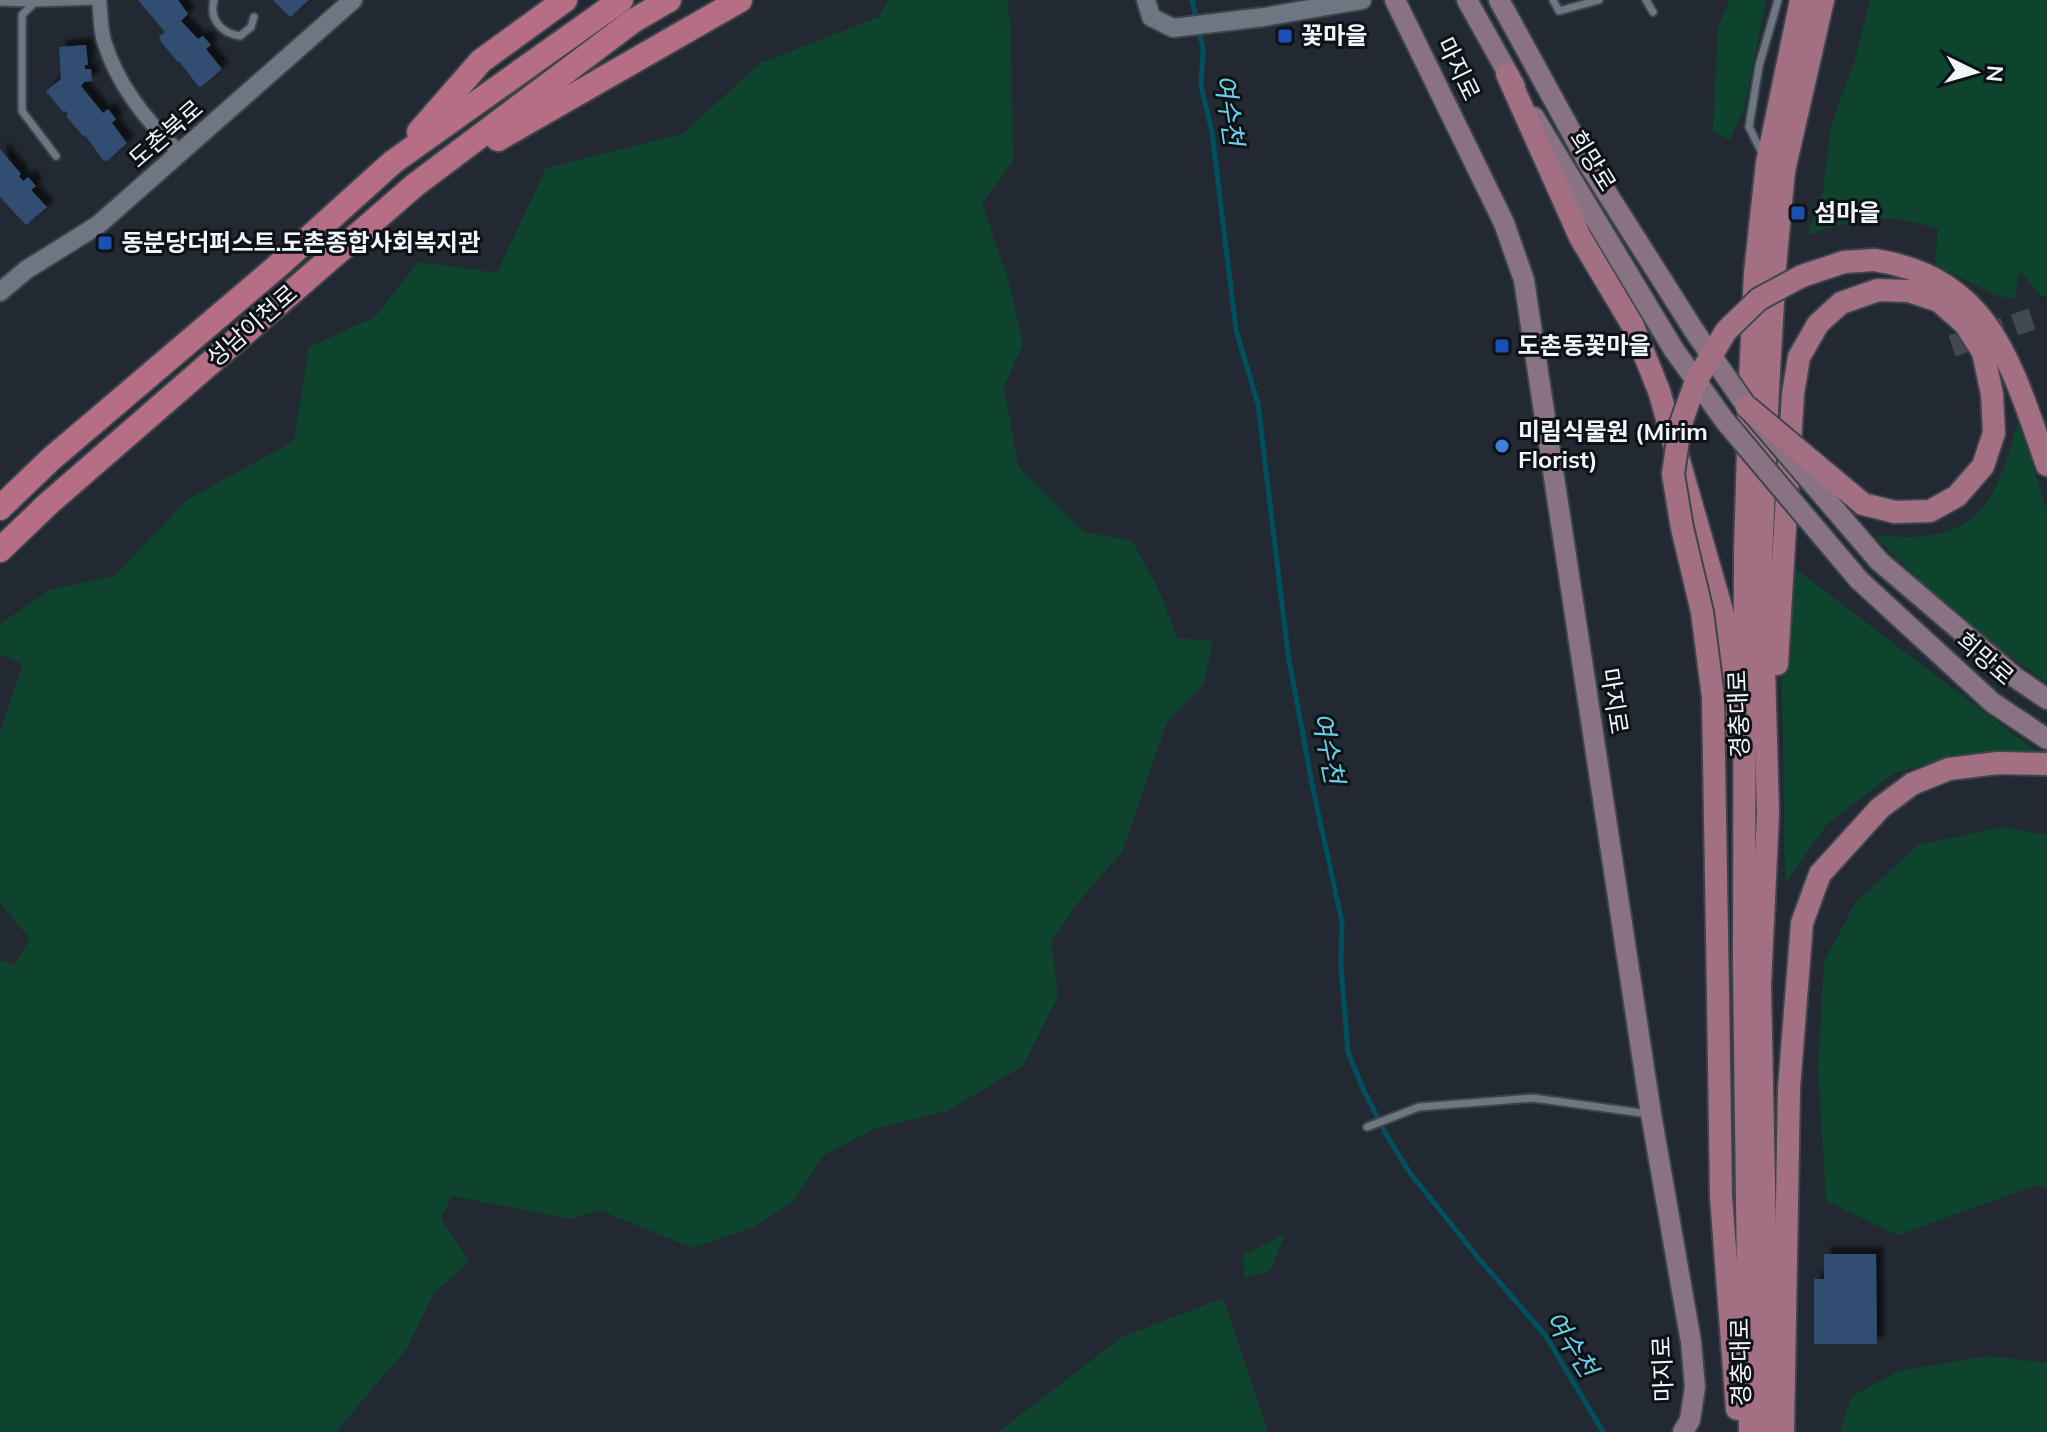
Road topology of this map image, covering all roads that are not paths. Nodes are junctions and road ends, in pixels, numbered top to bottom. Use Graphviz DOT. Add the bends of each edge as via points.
graph roads {
  1 [pos="99,0"];
  2 [pos="214,0"];
  3 [pos="353,0"];
  4 [pos="565,0"];
  5 [pos="621,0"];
  6 [pos="669,0"];
  7 [pos="740,0"];
  8 [pos="1146,0"];
  9 [pos="1362,0"];
  10 [pos="1395,0"];
  11 [pos="1467,0"];
  12 [pos="1499,0"];
  13 [pos="1553,0"];
  14 [pos="1599,0"];
  15 [pos="1646,0"];
  16 [pos="1778,0"];
  17 [pos="1801,0"];
  18 [pos="1823,0"];
  19 [pos="0,2"];
  20 [pos="34,3"];
  21 [pos="1653,12"];
  22 [pos="254,17"];
  23 [pos="1507,74"];
  24 [pos="180,153"];
  25 [pos="56,156"];
  26 [pos="393,162"];
  27 [pos="1767,163"];
  28 [pos="415,185"];
  29 [pos="0,292"];
  30 [pos="1747,407"];
  31 [pos="2047,465"];
  32 [pos="0,508"];
  33 [pos="0,550"];
  34 [pos="2047,699"];
  35 [pos="2047,739"];
  36 [pos="2047,764"];
  37 [pos="1768,813"];
  38 [pos="1744,961"];
  39 [pos="1651,1114"];
  40 [pos="1371,1126"];
  41 [pos="1683,1432"];
  42 [pos="1739,1432"];
  43 [pos="1750,1432"];
  44 [pos="1769,1432"];
  45 [pos="1783,1432"];
  1 -- 20 [label="lane"];
  1 -- 24 [label="street" via="104,43 122,83 149,123"];
  2 -- 22 [label="lane" via="217,24 227,34 240,36"];
  3 -- 24 [label="street, 도촌북로"];
  4 -- 26 [label="highway" via="481,61"];
  5 -- 26 [label="highway, 성남이천로"];
  6 -- 28 [label="highway, 성남이천로" via="633,21"];
  7 -- 28 [label="highway"];
  8 -- 9 [label="street" via="1151,17 1173,28"];
  10 -- 39 [label="main road, 마지로" via="1504,223 1524,280"];
  11 -- 23 [label="main road, 희망로"];
  12 -- 30 [label="main road, 희망로, bridge" via="1591,168"];
  13 -- 14 [label="lane" via="1559,11"];
  15 -- 21 [label="lane"];
  16 -- 27 [label="lane" via="1749,127"];
  17 -- 27 [label="main road, 경충대로"];
  18 -- 37 [label="main road, 경충대로" via="1784,171 1775,267 1761,560"];
  19 -- 20 [label="lane"];
  20 -- 25 [label="lane" via="22,15 22,111"];
  23 -- 35 [label="main road, 희망로, bridge" via="1674,350 1725,421 1859,580 1993,703"];
  23 -- 38 [label="main road" via="1580,237 1633,326 1659,391 1723,614"];
  24 -- 29 [label="street, 도촌북로" via="98,225"];
  26 -- 32 [label="highway, 성남이천로"];
  27 -- 38 [label="main road, 경충대로" via="1755,273 1749,411"];
  28 -- 33 [label="highway, 성남이천로"];
  30 -- 34 [label="main road, 희망로, bridge" via="1879,561"];
  30 -- 37 [label="main road, bridge" via="1863,504 1895,512 1930,511 1957,496 1983,466 1994,433 1992,394 1983,352 1965,324 1939,301 1909,291 1878,290 1841,303 1818,324 1799,357 1793,394"];
  31 -- 42 [label="main road, bridge" via="2009,360 1989,326 1961,295 1931,276 1874,260 1844,262 1802,276 1759,299 1726,331 1696,381 1680,426 1673,474 1702,612 1713,697 1721,1196"];
  36 -- 45 [label="main road" via="1949,769 1912,784 1880,808 1820,874 1802,923 1790,1073"];
  37 -- 44 [label="main road, 경충대로" via="1760,985"];
  38 -- 43 [label="main road, 경충대로"];
  39 -- 40 [label="lane" via="1533,1098 1419,1107"];
  39 -- 41 [label="main road, 마지로" via="1691,1342 1695,1387"];
}
